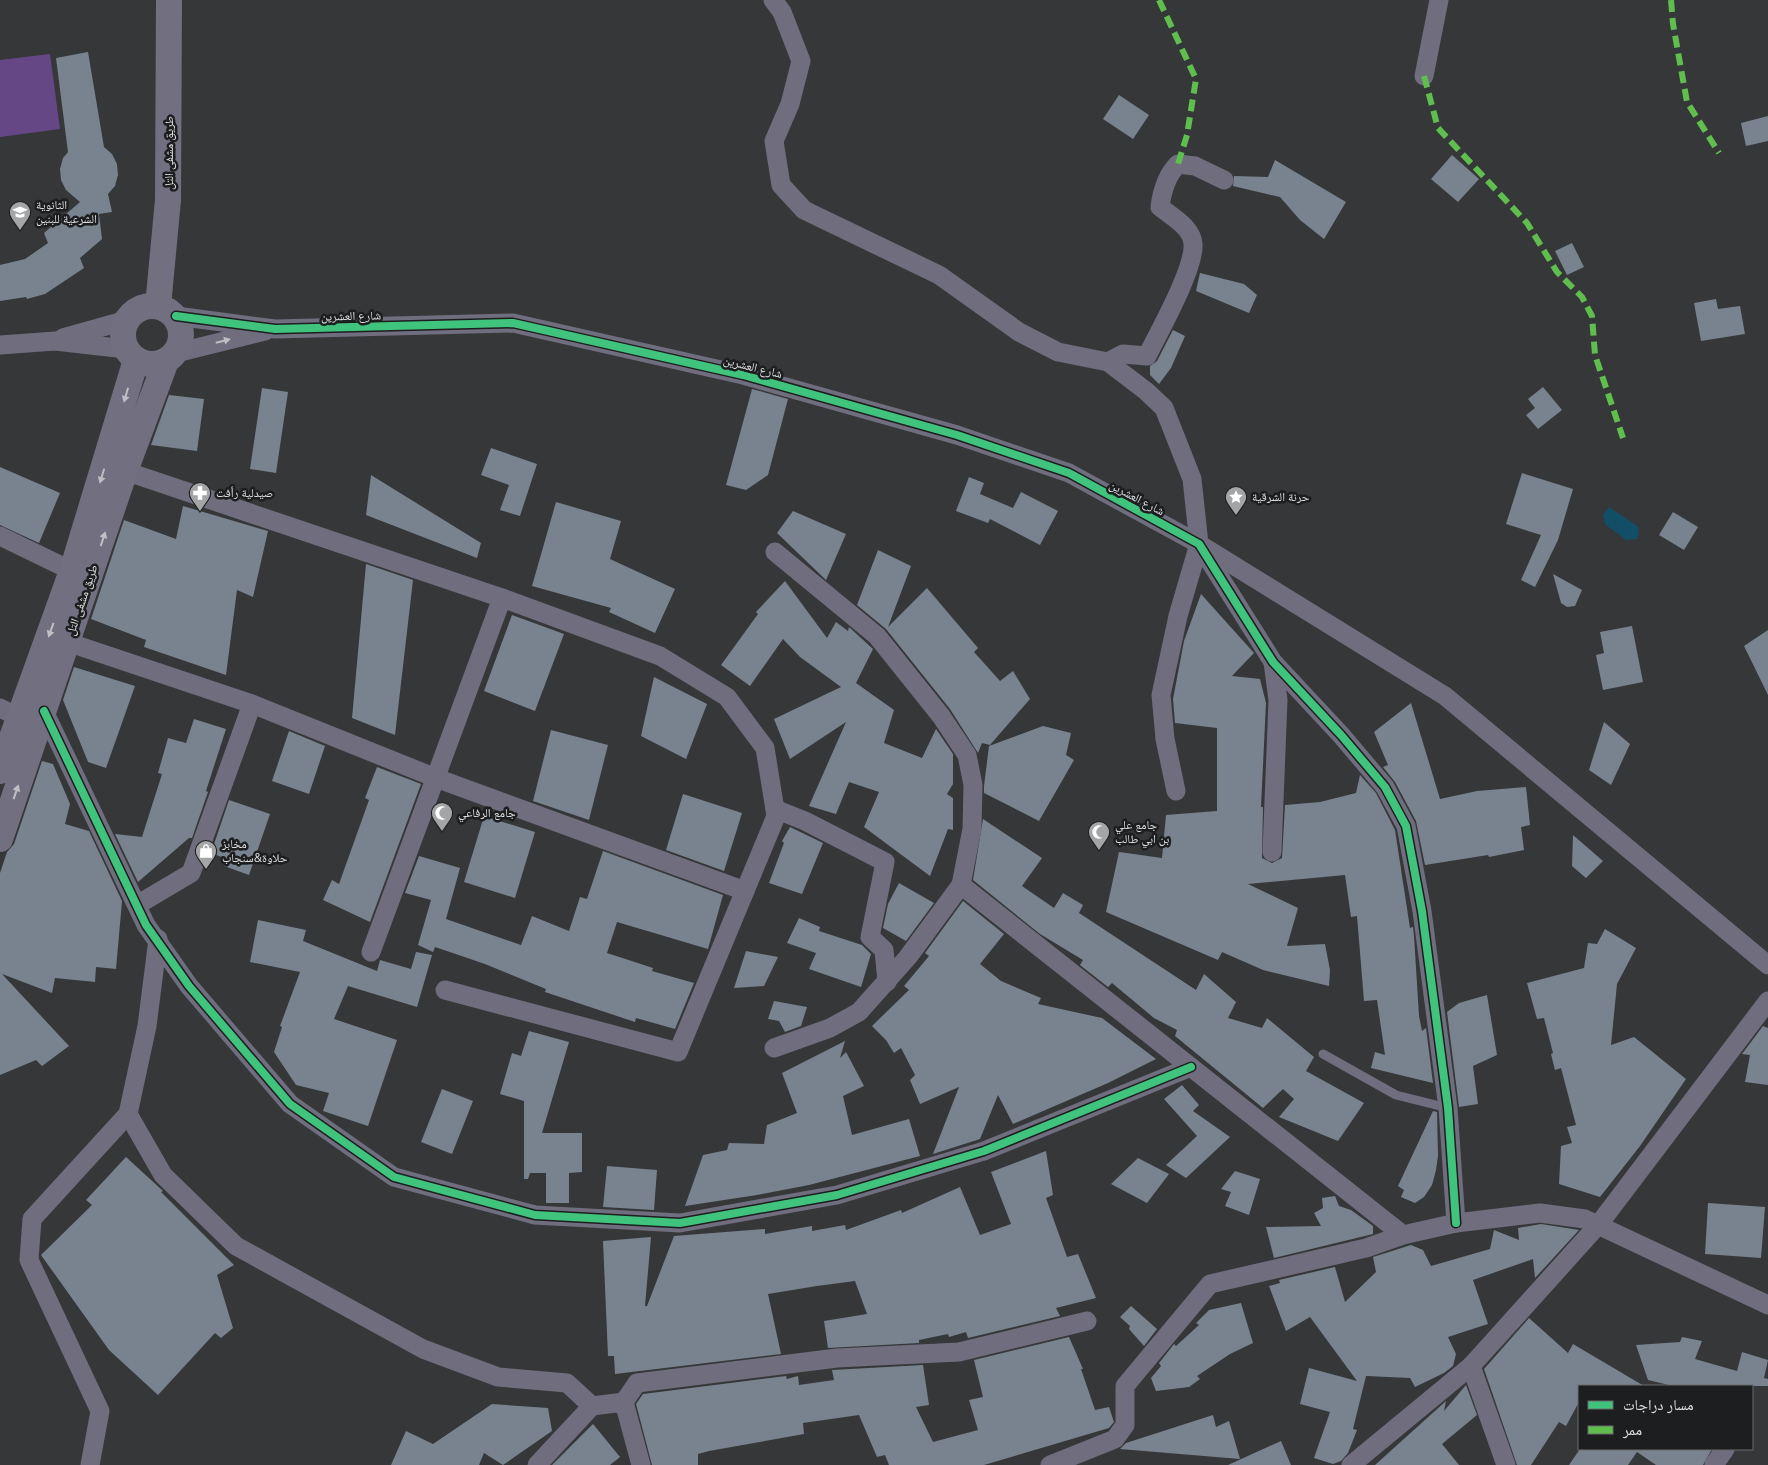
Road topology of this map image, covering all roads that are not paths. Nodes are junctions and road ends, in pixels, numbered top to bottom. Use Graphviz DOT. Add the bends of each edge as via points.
graph roads {
  1 [pos="169,0"];
  2 [pos="773,0"];
  3 [pos="1439,0"];
  4 [pos="1424,76"];
  5 [pos="1224,180"];
  6 [pos="167,311"];
  7 [pos="127,320"];
  8 [pos="275,329"];
  9 [pos="55,341"];
  10 [pos="0,345"];
  11 [pos="131,354"];
  12 [pos="171,357"];
  13 [pos="1108,362"];
  14 [pos="125,471"];
  15 [pos="0,536"];
  16 [pos="1199,544"];
  17 [pos="775,552"];
  18 [pos="72,571"];
  19 [pos="502,598"];
  20 [pos="68,642"];
  21 [pos="1273,662"];
  22 [pos="252,704"];
  23 [pos="44,711"];
  24 [pos="9,712"];
  25 [pos="0,771"];
  26 [pos="436,778"];
  27 [pos="1176,791"];
  28 [pos="775,809"];
  29 [pos="0,838"];
  30 [pos="1272,852"];
  31 [pos="961,885"];
  32 [pos="745,891"];
  33 [pos="137,906"];
  34 [pos="158,939"];
  35 [pos="371,952"];
  36 [pos="1768,965"];
  37 [pos="887,982"];
  38 [pos="446,990"];
  39 [pos="1768,1002"];
  40 [pos="774,1048"];
  41 [pos="1322,1054"];
  42 [pos="1191,1067"];
  43 [pos="1448,1108"];
  44 [pos="128,1114"];
  45 [pos="1456,1223"];
  46 [pos="1600,1224"];
  47 [pos="1403,1235"];
  48 [pos="1768,1305"];
  49 [pos="1087,1321"];
  50 [pos="1471,1366"];
  51 [pos="624,1402"];
  52 [pos="592,1406"];
  53 [pos="1724,1450"];
  54 [pos="90,1465"];
  55 [pos="537,1465"];
  56 [pos="641,1465"];
  57 [pos="1050,1465"];
  58 [pos="1352,1465"];
  59 [pos="1506,1465"];
  60 [pos="1714,1465"];
  1 -- 6 [label="street, طريق مشفى التل"];
  2 -- 13 [label="street" via="782,12 801,61 790,104 774,141 781,185 804,210 940,275 1019,332 1058,352"];
  3 -- 4 [label="street"];
  5 -- 13 [label="street" via="1195,166 1178,164 1171,171 1162,190 1160,207 1184,225 1193,243 1189,266 1147,356 1123,354"];
  6 -- 7 [label="street" via="144,306"];
  6 -- 8 [label="street"];
  6 -- 12 [label="street" via="181,328 181,341"];
  7 -- 9 [label="street"];
  7 -- 11 [label="street" via="123,334"];
  12 -- 8 [label="street, one-way"];
  8 -- 16 [label="street, شارع العشرين" via="513,323 743,375 957,435 1069,473"];
  9 -- 10 [label="street"];
  9 -- 11 [label="street"];
  11 -- 12 [label="street" via="151,365"];
  11 -- 18 [label="street, طريق مشفى التل, one-way"];
  12 -- 14 [label="street, طريق مشفى التل"];
  13 -- 16 [label="street" via="1164,408 1192,479"];
  14 -- 19 [label="street"];
  20 -- 14 [label="street, طريق مشفى التل, one-way"];
  15 -- 18 [label="street"];
  16 -- 21 [label="street"];
  16 -- 27 [label="street" via="1178,616 1161,695"];
  16 -- 36 [label="street, شارع العشرين" via="1445,696"];
  17 -- 31 [label="street" via="877,636 941,716 967,755 973,785 972,820"];
  18 -- 24 [label="street, طريق مشفى التل, one-way"];
  19 -- 26 [label="street"];
  19 -- 28 [label="street" via="660,656 727,697 765,748"];
  20 -- 22 [label="street"];
  20 -- 23 [label="street, طريق مشفى التل"];
  21 -- 30 [label="street" via="1278,700"];
  21 -- 43 [label="street" via="1385,787 1406,826 1422,910"];
  22 -- 26 [label="street"];
  22 -- 33 [label="street" via="191,873"];
  29 -- 23 [label="street, طريق مشفى التل, one-way"];
  23 -- 33 [label="street"];
  24 -- 25 [label="street, طريق مشفى التل"];
  26 -- 32 [label="street"];
  26 -- 35 [label="street"];
  28 -- 32 [label="street" via="776,816"];
  28 -- 37 [label="street" via="885,862 870,937 884,950"];
  31 -- 37 [label="street"];
  31 -- 42 [label="street"];
  32 -- 38 [label="street" via="678,1052"];
  33 -- 34 [label="street" via="146,925"];
  34 -- 42 [label="street" via="189,986 290,1104 394,1177 535,1215 680,1223 837,1195 984,1151"];
  34 -- 44 [label="street" via="147,1026"];
  37 -- 40 [label="street" via="859,1012 830,1028"];
  39 -- 46 [label="street"];
  41 -- 43 [label="lane" via="1396,1095"];
  42 -- 47 [label="street"];
  43 -- 45 [label="street"];
  44 -- 52 [label="street" via="163,1175 236,1246 423,1350 498,1377 568,1383"];
  44 -- 54 [label="street" via="32,1219 29,1260 100,1411"];
  45 -- 46 [label="street" via="1540,1213"];
  45 -- 47 [label="street"];
  46 -- 48 [label="street"];
  46 -- 50 [label="street"];
  47 -- 57 [label="street" via="1366,1248 1210,1284 1125,1386 1124,1425 1120,1433"];
  49 -- 51 [label="street" via="959,1352 837,1358 637,1383"];
  50 -- 58 [label="street"];
  50 -- 59 [label="street"];
  51 -- 52 [label="street"];
  51 -- 56 [label="street"];
  52 -- 55 [label="street"];
  53 -- 60 [label="street"];
}
